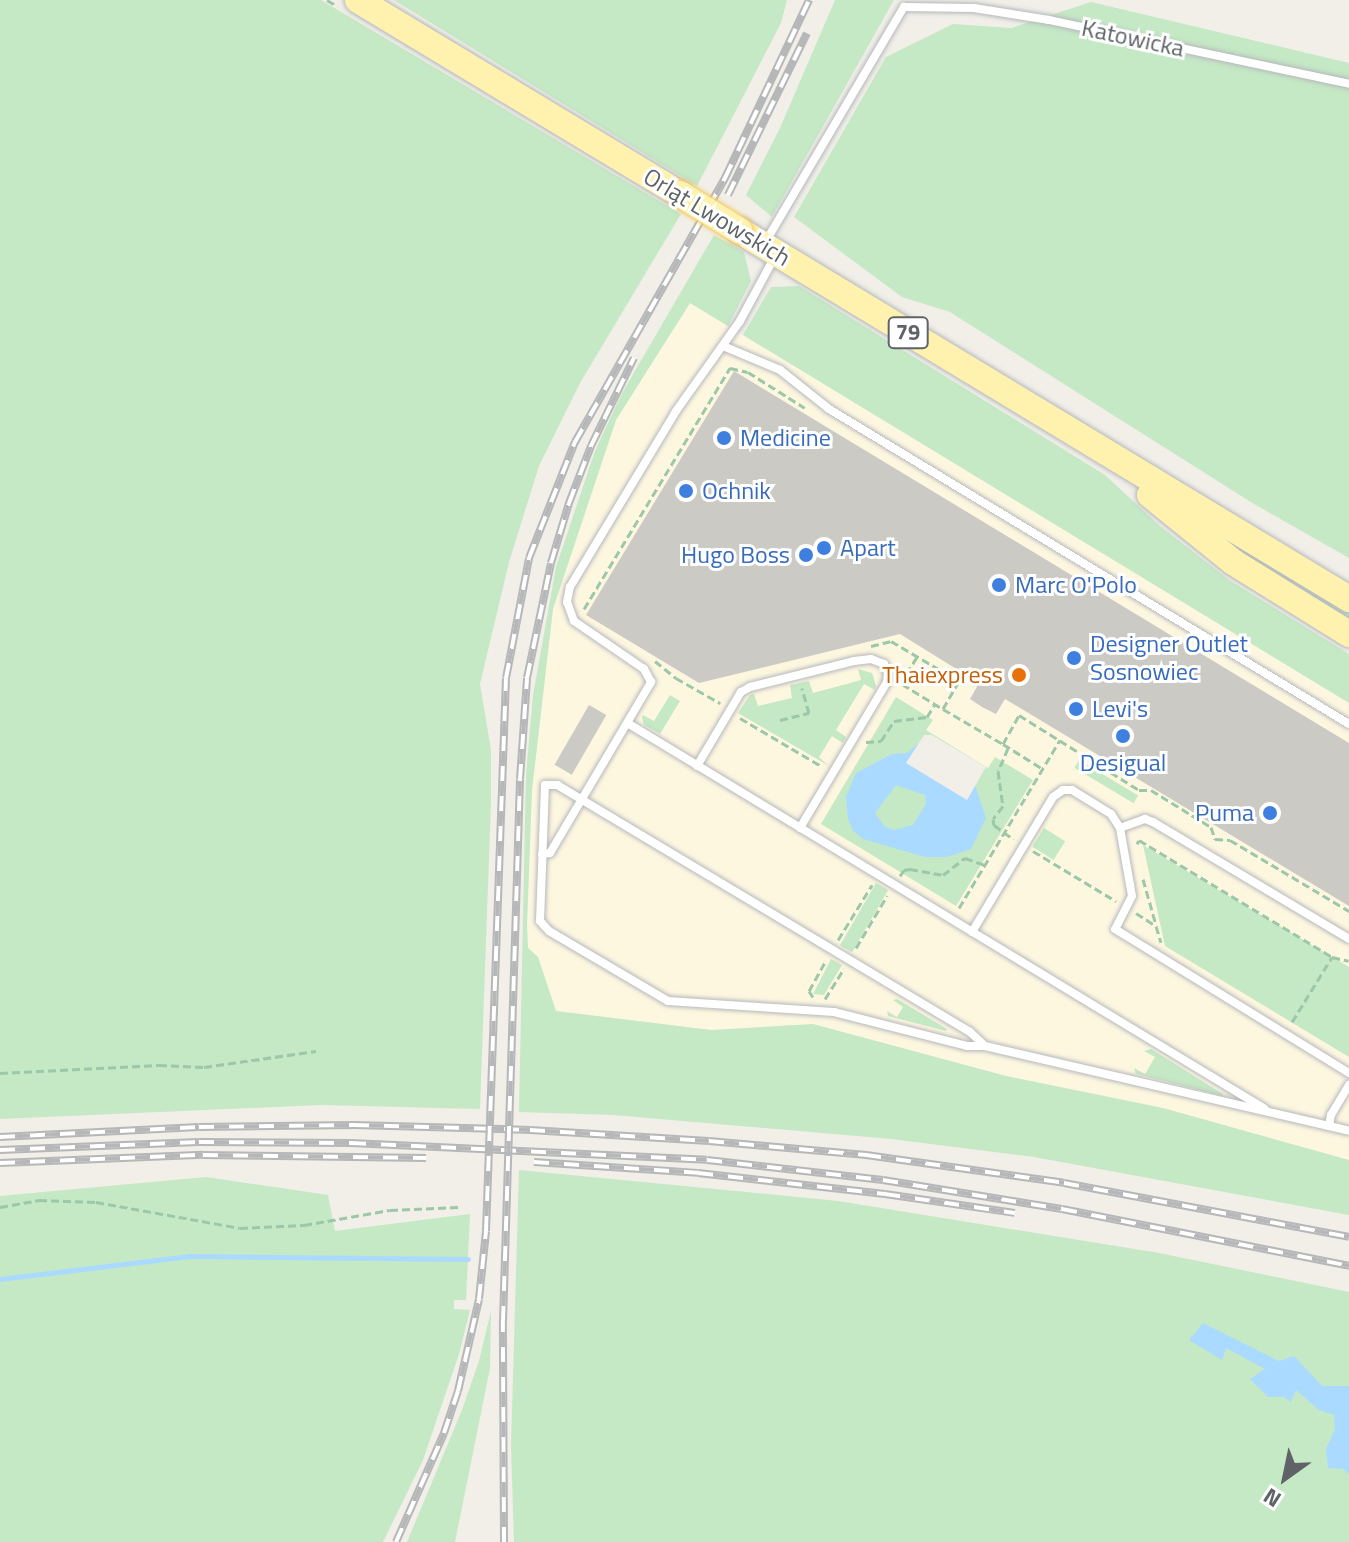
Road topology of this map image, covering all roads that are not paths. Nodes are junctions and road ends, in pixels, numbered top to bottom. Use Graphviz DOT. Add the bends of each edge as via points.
graph roads {
  1 [pos="358,0"];
  2 [pos="906,4"];
  3 [pos="1349,84"];
  4 [pos="770,249"];
  5 [pos="723,346"];
  6 [pos="1075,435"];
  7 [pos="1349,599"];
  8 [pos="1349,634"];
  9 [pos="629,724"];
  10 [pos="1349,724"];
  11 [pos="697,766"];
  12 [pos="583,800"];
  13 [pos="800,828"];
  14 [pos="1120,828"];
  15 [pos="542,854"];
  16 [pos="972,932"];
  17 [pos="1349,939"];
  18 [pos="985,1046"];
  19 [pos="1349,1073"];
  20 [pos="1349,1085"];
  21 [pos="1273,1114"];
  22 [pos="1329,1126"];
  23 [pos="1349,1131"];
  1 -- 4 [label="main road, Orląt Lwowskich / 79, bridge"];
  2 -- 3 [label="lane, Katowicka" via="1034,18"];
  2 -- 4 [label="lane, Katowicka"];
  4 -- 5 [label="lane, Katowicka"];
  4 -- 6 [label="main road, Orląt Lwowskich / 79"];
  5 -- 9 [label="lane, Katowicka" via="683,399 570,587 567,602 574,621 644,669 651,682"];
  5 -- 10 [label="lane" via="780,370 829,409"];
  6 -- 7 [label="main road, Orląt Lwowskich / 79"];
  6 -- 8 [label="main road, Orląt Lwowskich / 79" via="1233,562"];
  9 -- 11 [label="lane"];
  9 -- 12 [label="lane"];
  11 -- 13 [label="lane"];
  11 -- 13 [label="lane" via="741,692 750,687 871,659 884,664 887,682"];
  12 -- 15 [label="lane" via="550,853"];
  12 -- 15 [label="lane" via="558,785 545,785"];
  12 -- 18 [label="lane" via="970,1032"];
  13 -- 16 [label="lane"];
  14 -- 16 [label="lane" via="1111,814 1072,790 1053,797"];
  14 -- 17 [label="lane" via="1145,819 1153,822"];
  14 -- 19 [label="lane" via="1132,885 1115,929"];
  15 -- 18 [label="lane" via="540,921 668,1001 834,1012"];
  16 -- 21 [label="lane"];
  18 -- 21 [label="lane"];
  20 -- 22 [label="lane"];
  21 -- 22 [label="lane"];
  22 -- 23 [label="lane"];
}
